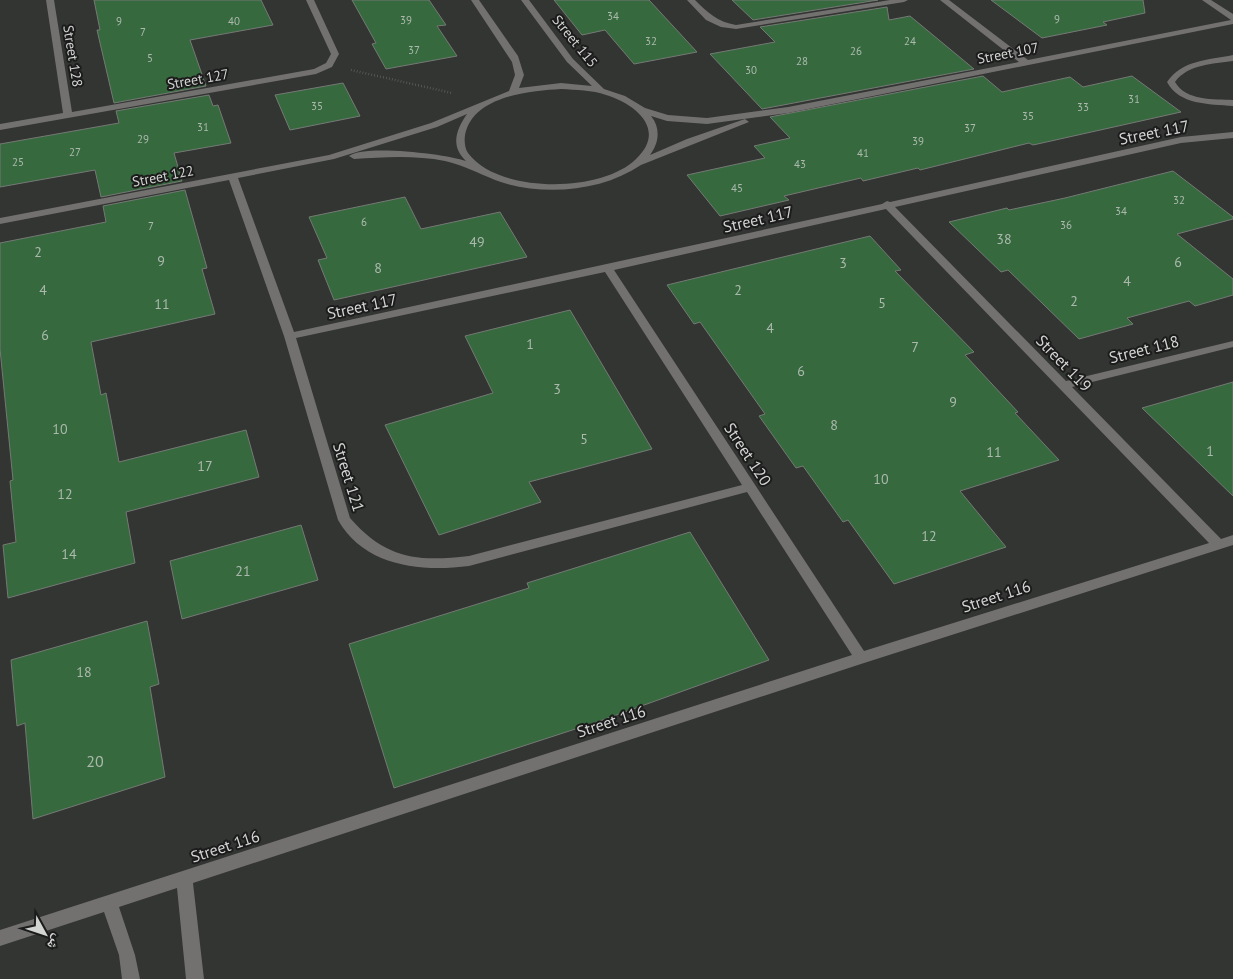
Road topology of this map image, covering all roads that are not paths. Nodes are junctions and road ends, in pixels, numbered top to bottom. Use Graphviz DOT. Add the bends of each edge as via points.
graph roads {
  1 [pos="50,0"];
  2 [pos="310,0"];
  3 [pos="475,0"];
  4 [pos="525,0"];
  5 [pos="691,0"];
  6 [pos="904,0"];
  7 [pos="944,0"];
  8 [pos="1206,0"];
  9 [pos="1233,18"];
  10 [pos="1233,22"];
  11 [pos="1233,58"];
  12 [pos="1026,63"];
  13 [pos="512,93"];
  14 [pos="609,93"];
  15 [pos="489,102"];
  16 [pos="1233,104"];
  17 [pos="788,110"];
  18 [pos="644,111"];
  19 [pos="68,116"];
  20 [pos="0,127"];
  21 [pos="1233,135"];
  22 [pos="331,157"];
  23 [pos="638,164"];
  24 [pos="480,170"];
  25 [pos="233,177"];
  26 [pos="887,204"];
  27 [pos="0,221"];
  28 [pos="608,268"];
  29 [pos="290,336"];
  30 [pos="1233,344"];
  31 [pos="1063,386"];
  32 [pos="750,487"];
  33 [pos="1233,540"];
  34 [pos="1218,544"];
  35 [pos="861,658"];
  36 [pos="184,878"];
  37 [pos="109,902"];
  38 [pos="0,938"];
  39 [pos="131,979"];
  40 [pos="196,979"];
  1 -- 19 [label="street, Street 128"];
  2 -- 19 [label="street, Street 127" via="335,54 328,65 310,73"];
  3 -- 13 [label="street" via="519,65 520,81"];
  4 -- 14 [label="street, Street 115" via="576,67 592,84"];
  5 -- 6 [label="street" via="709,18 736,27"];
  7 -- 12 [label="street"];
  8 -- 9 [label="street"];
  10 -- 12 [label="street, Street 107"];
  11 -- 16 [label="street" via="1181,70 1171,82 1178,93 1192,98"];
  12 -- 17 [label="street, Street 107"];
  13 -- 14 [label="street" via="561,86"];
  13 -- 15 [label="street"];
  14 -- 18 [label="street, Street 107"];
  15 -- 22 [label="street, Street 122" via="434,125"];
  15 -- 24 [label="street" via="469,117 459,134 463,153"];
  17 -- 18 [label="street, Street 107" via="707,120 667,118"];
  17 -- 23 [label="street, Street 107" via="713,132"];
  18 -- 23 [label="street" via="654,128 654,137 652,146"];
  19 -- 20 [label="street, Street 127"];
  21 -- 26 [label="street, Street 117" via="1181,140"];
  22 -- 24 [label="street, Street 122" via="416,154 455,159"];
  22 -- 25 [label="street, Street 122"];
  23 -- 24 [label="street, Street 107" via="612,177 587,183 542,187 508,181"];
  25 -- 27 [label="street, Street 122"];
  25 -- 29 [label="street, Street 121"];
  26 -- 28 [label="street, Street 117"];
  26 -- 31 [label="street, Street 119"];
  28 -- 29 [label="street, Street 117"];
  28 -- 32 [label="street, Street 120"];
  29 -- 32 [label="street, Street 121" via="344,520 365,542 392,558 426,565 470,560"];
  30 -- 31 [label="street, Street 118"];
  31 -- 34 [label="street, Street 119"];
  32 -- 35 [label="street, Street 120"];
  33 -- 34 [label="street, Street 116"];
  34 -- 35 [label="street, Street 116"];
  35 -- 36 [label="street, Street 116"];
  36 -- 37 [label="street, Street 116"];
  36 -- 40 [label="street"];
  37 -- 38 [label="street, Street 116"];
  37 -- 39 [label="street" via="127,955"];
}
